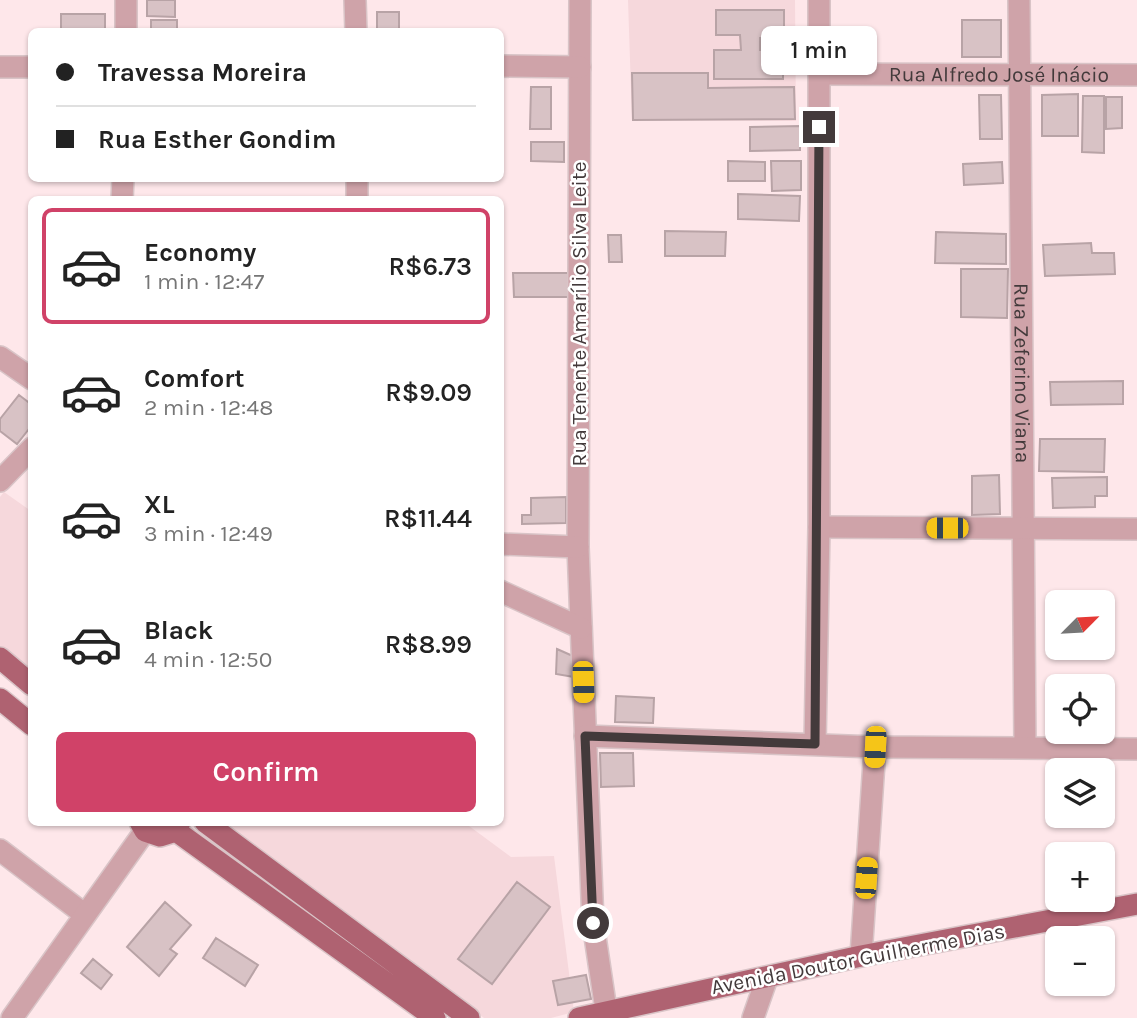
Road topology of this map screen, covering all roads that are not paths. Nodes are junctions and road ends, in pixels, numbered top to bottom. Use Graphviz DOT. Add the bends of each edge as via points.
graph roads {
  1 [pos="126,0"];
  2 [pos="355,0"];
  3 [pos="580,0"];
  4 [pos="820,0"];
  5 [pos="1019,0"];
  6 [pos="126,28"];
  7 [pos="356,28"];
  8 [pos="0,66"];
  9 [pos="28,66"];
  10 [pos="504,66"];
  11 [pos="580,67"];
  12 [pos="1018,72"];
  13 [pos="819,74"];
  14 [pos="1137,75"];
  15 [pos="0,358"];
  16 [pos="28,376"];
  17 [pos="28,452"];
  18 [pos="0,481"];
  19 [pos="819,527"];
  20 [pos="1023,528"];
  21 [pos="1137,529"];
  22 [pos="504,544"];
  23 [pos="578,547"];
  24 [pos="504,593"];
  25 [pos="581,628"];
  26 [pos="0,659"];
  27 [pos="28,682"];
  28 [pos="0,699"];
  29 [pos="28,723"];
  30 [pos="585,736"];
  31 [pos="815,744"];
  32 [pos="875,747"];
  33 [pos="1025,747"];
  34 [pos="1137,748"];
  35 [pos="210,826"];
  36 [pos="142,827"];
  37 [pos="178,827"];
  38 [pos="0,850"];
  39 [pos="1137,904"];
  40 [pos="84,914"];
  41 [pos="861,956"];
  42 [pos="767,978"];
  43 [pos="606,1010"];
  44 [pos="12,1018"];
  45 [pos="435,1018"];
  46 [pos="469,1018"];
  47 [pos="579,1018"];
  48 [pos="753,1018"];
  1 -- 6 [label="street"];
  2 -- 7 [label="street"];
  3 -- 11 [label="street, Rua Tenente Amarílio Silva Leite"];
  4 -- 13 [label="street"];
  5 -- 12 [label="street, Rua Zeferino Viana"];
  8 -- 9 [label="street"];
  10 -- 11 [label="street"];
  11 -- 23 [label="street, Rua Tenente Amarílio Silva Leite"];
  12 -- 13 [label="street, Rua Alfredo José Inácio"];
  12 -- 14 [label="street, Rua Alfredo José Inácio"];
  12 -- 20 [label="street, Rua Zeferino Viana"];
  13 -- 19 [label="street"];
  15 -- 16 [label="street"];
  17 -- 18 [label="street"];
  19 -- 20 [label="street"];
  19 -- 31 [label="street"];
  20 -- 21 [label="street"];
  20 -- 33 [label="street, Rua Zeferino Viana"];
  22 -- 23 [label="street"];
  23 -- 25 [label="street, Rua Tenente Amarílio Silva Leite"];
  24 -- 25 [label="street"];
  25 -- 30 [label="street, Rua Tenente Amarílio Silva Leite"];
  26 -- 27 [label="main road"];
  28 -- 29 [label="main road"];
  30 -- 31 [label="street"];
  30 -- 43 [label="street, Rua Tenente Amarílio Silva Leite" via="593,923"];
  31 -- 32 [label="street"];
  32 -- 33 [label="street"];
  32 -- 41 [label="street"];
  33 -- 34 [label="street"];
  35 -- 46 [label="main road"];
  36 -- 37 [label="main road" via="160,836"];
  36 -- 40 [label="street"];
  37 -- 45 [label="main road"];
  38 -- 40 [label="street"];
  39 -- 41 [label="main road, Avenida Doutor Guilherme Dias"];
  40 -- 44 [label="street"];
  41 -- 42 [label="main road, Avenida Doutor Guilherme Dias"];
  42 -- 43 [label="main road, Avenida Doutor Guilherme Dias"];
  42 -- 48 [label="street"];
  43 -- 47 [label="main road, Avenida Doutor Guilherme Dias"];
}
